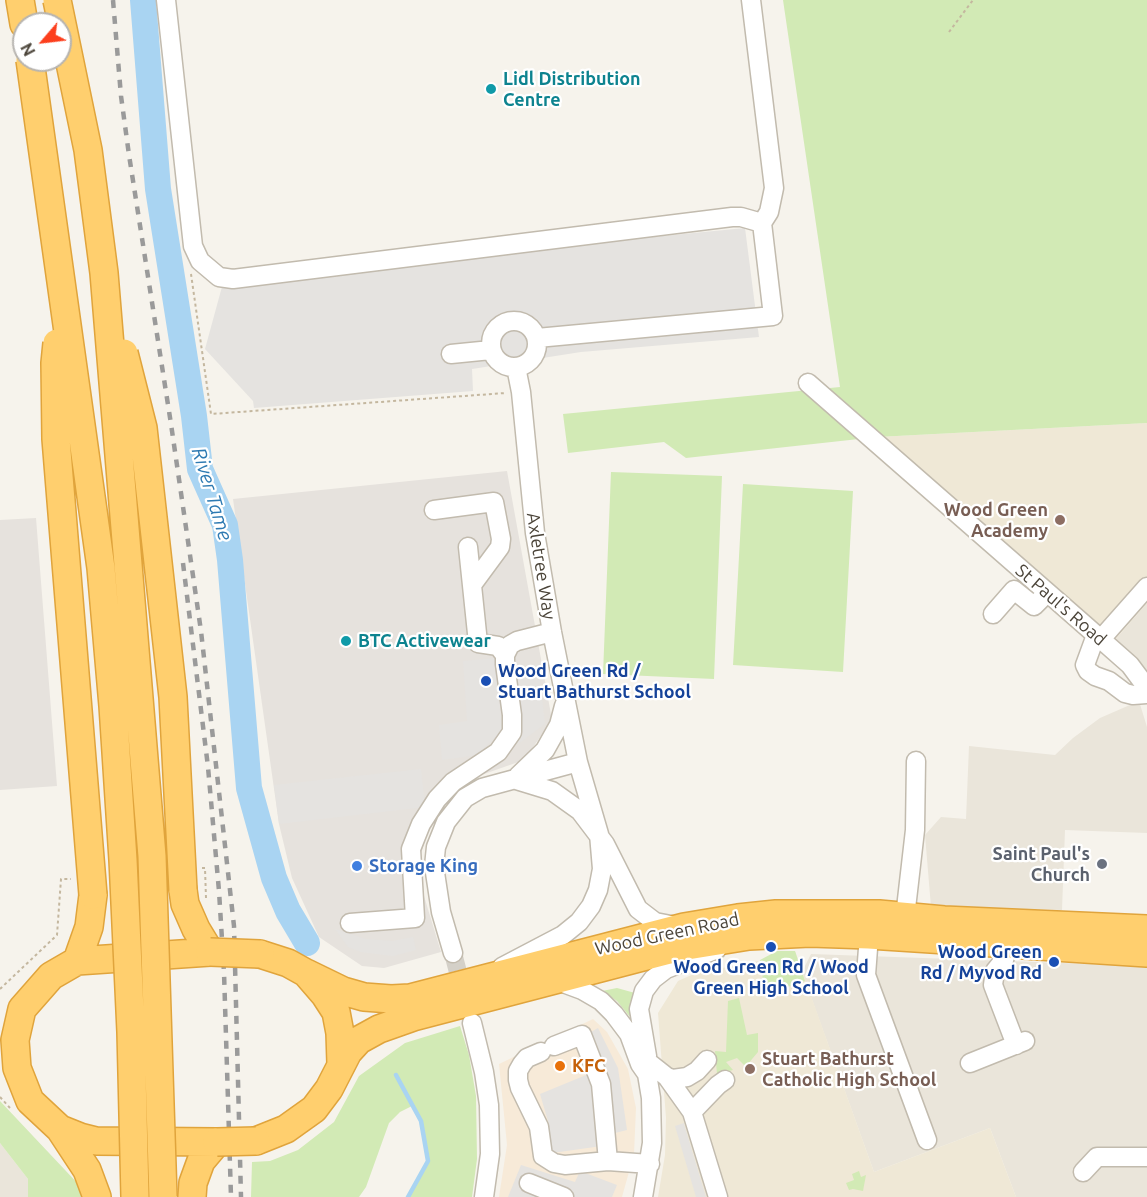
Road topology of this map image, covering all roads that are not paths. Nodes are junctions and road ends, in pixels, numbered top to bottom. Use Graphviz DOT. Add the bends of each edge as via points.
graph roads {
  1 [pos="57,0"];
  2 [pos="166,0"];
  3 [pos="751,0"];
  4 [pos="32,72"];
  5 [pos="762,223"];
  6 [pos="104,273"];
  7 [pos="62,295"];
  8 [pos="537,338"];
  9 [pos="491,350"];
  10 [pos="451,354"];
  11 [pos="516,367"];
  12 [pos="808,383"];
  13 [pos="434,510"];
  14 [pos="468,547"];
  15 [pos="472,585"];
  16 [pos="1147,587"];
  17 [pos="1047,593"];
  18 [pos="993,614"];
  19 [pos="552,632"];
  20 [pos="1098,637"];
  21 [pos="505,655"];
  22 [pos="1147,688"];
  23 [pos="1147,694"];
  24 [pos="565,703"];
  25 [pos="916,761"];
  26 [pos="578,762"];
  27 [pos="514,779"];
  28 [pos="599,834"];
  29 [pos="905,917"];
  30 [pos="350,923"];
  31 [pos="684,927"];
  32 [pos="1147,929"];
  33 [pos="869,935"];
  34 [pos="749,936"];
  35 [pos="1008,945"];
  36 [pos="210,952"];
  37 [pos="453,953"];
  38 [pos="1147,953"];
  39 [pos="77,961"];
  40 [pos="306,973"];
  41 [pos="483,979"];
  42 [pos="554,980"];
  43 [pos="11,1015"];
  44 [pos="472,1023"];
  45 [pos="707,1060"];
  46 [pos="970,1063"];
  47 [pos="341,1064"];
  48 [pos="648,1068"];
  49 [pos="0,1077"];
  50 [pos="667,1077"];
  51 [pos="687,1077"];
  52 [pos="725,1080"];
  53 [pos="680,1095"];
  54 [pos="651,1098"];
  55 [pos="30,1101"];
  56 [pos="692,1112"];
  57 [pos="928,1128"];
  58 [pos="60,1129"];
  59 [pos="217,1142"];
  60 [pos="1147,1157"];
  61 [pos="608,1161"];
  62 [pos="650,1164"];
  63 [pos="1083,1172"];
  64 [pos="529,1183"];
  65 [pos="193,1190"];
  66 [pos="97,1197"];
  67 [pos="135,1197"];
  68 [pos="163,1197"];
  69 [pos="484,1197"];
  70 [pos="564,1197"];
  71 [pos="643,1197"];
  72 [pos="718,1197"];
  1 -- 6 [label="highway, bridge" via="88,150"];
  2 -- 5 [label="street" via="193,246 200,261 219,277 232,279 732,217"];
  3 -- 5 [label="street" via="774,188 769,212"];
  4 -- 7 [label="highway, bridge"];
  5 -- 8 [label="street" via="773,316"];
  6 -- 36 [label="highway, bridge" via="143,428 173,697 185,904"];
  6 -- 68 [label="highway, bridge" via="152,856"];
  7 -- 39 [label="highway, bridge" via="55,363 57,440 93,895 89,927"];
  7 -- 67 [label="highway, bridge" via="101,568 112,694 131,1032"];
  8 -- 9 [label="street" via="523,322 508,321 495,329"];
  8 -- 11 [label="street" via="530,361"];
  9 -- 10 [label="street"];
  9 -- 11 [label="street" via="500,363"];
  11 -- 19 [label="street, Axletree Way" via="535,533"];
  12 -- 17 [label="street, St Paul's Road"];
  13 -- 15 [label="street" via="494,502 500,548"];
  14 -- 15 [label="street"];
  15 -- 21 [label="street" via="478,643 498,646"];
  16 -- 20 [label="street"];
  17 -- 18 [label="street" via="1034,606 1014,590"];
  17 -- 20 [label="street, St Paul's Road"];
  19 -- 21 [label="street" via="517,641"];
  19 -- 24 [label="street, Axletree Way"];
  20 -- 22 [label="street, St Paul's Road" via="1130,665"];
  20 -- 23 [label="street" via="1085,665 1088,671 1125,693"];
  21 -- 30 [label="street" via="512,732 498,752 453,782 421,824 411,849 415,918"];
  24 -- 26 [label="street, Axletree Way"];
  24 -- 27 [label="street" via="546,750"];
  25 -- 29 [label="street" via="915,830"];
  26 -- 27 [label="street"];
  26 -- 28 [label="street, Axletree Way"];
  27 -- 28 [label="street, Axletree Way" via="567,800"];
  27 -- 37 [label="street" via="482,788 465,798 440,833 434,866"];
  28 -- 31 [label="street, Axletree Way" via="638,909 655,922"];
  28 -- 41 [label="street, Axletree Way" via="601,878 591,906 579,922 563,935"];
  29 -- 31 [label="highway, Wood Green Road" via="807,913"];
  29 -- 32 [label="highway, Wood Green Road"];
  31 -- 41 [label="highway, Wood Green Road"];
  33 -- 34 [label="highway, Wood Green Road"];
  33 -- 35 [label="highway, Wood Green Road"];
  33 -- 57 [label="street" via="866,975"];
  34 -- 42 [label="highway, Wood Green Road" via="681,947"];
  34 -- 48 [label="street" via="666,969 648,986 639,1009"];
  35 -- 38 [label="highway, Wood Green Road"];
  35 -- 46 [label="street" via="1004,960 995,971 993,985 1020,1043"];
  36 -- 39 [label="highway, Wood Green Road"];
  36 -- 40 [label="highway, Wood Green Road, bridge" via="260,954"];
  39 -- 43 [label="highway" via="51,976"];
  40 -- 41 [label="highway, Wood Green Road" via="343,991 391,999 410,998"];
  40 -- 47 [label="highway" via="336,1012"];
  42 -- 47 [label="highway, Wood Green Road" via="395,1022 359,1040"];
  42 -- 48 [label="street" via="601,1001 629,1034 640,1064"];
  43 -- 55 [label="highway" via="17,1068"];
  44 -- 69 [label="street" via="489,1104 490,1154"];
  45 -- 51 [label="street"];
  47 -- 59 [label="highway, Wood Green Road, bridge" via="314,1109 286,1129 256,1141"];
  48 -- 50 [label="street"];
  48 -- 54 [label="street"];
  49 -- 55 [label="highway"];
  50 -- 51 [label="street"];
  50 -- 53 [label="street"];
  51 -- 53 [label="street"];
  52 -- 56 [label="street"];
  53 -- 54 [label="street"];
  53 -- 56 [label="street"];
  54 -- 62 [label="street"];
  55 -- 58 [label="highway"];
  56 -- 72 [label="street"];
  58 -- 59 [label="highway" via="96,1141"];
  58 -- 66 [label="highway" via="87,1170"];
  59 -- 65 [label="highway" via="201,1161"];
  60 -- 63 [label="street" via="1097,1157"];
  61 -- 61 [label="street" via="601,1084 582,1035 527,1058 518,1071 520,1088 539,1127 543,1156 565,1165"];
  61 -- 62 [label="street"];
  62 -- 71 [label="street"];
  64 -- 70 [label="street"];
}
